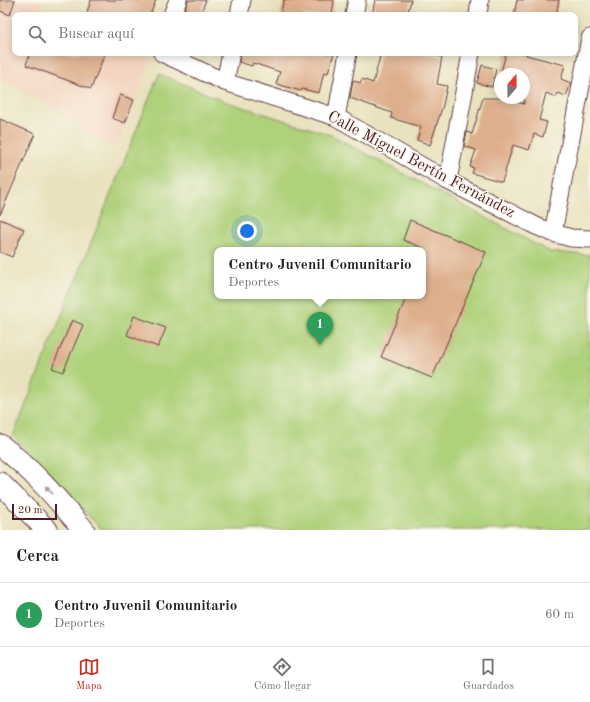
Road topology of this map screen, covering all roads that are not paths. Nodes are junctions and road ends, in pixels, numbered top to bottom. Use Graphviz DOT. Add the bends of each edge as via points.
graph roads {
  1 [pos="178,0"];
  2 [pos="242,0"];
  3 [pos="357,0"];
  4 [pos="480,0"];
  5 [pos="173,12"];
  6 [pos="240,12"];
  7 [pos="355,12"];
  8 [pos="478,12"];
  9 [pos="590,38"];
  10 [pos="169,56"];
  11 [pos="230,56"];
  12 [pos="347,56"];
  13 [pos="470,56"];
  14 [pos="225,82"];
  15 [pos="336,117"];
  16 [pos="448,181"];
  17 [pos="553,233"];
  18 [pos="590,239"];
  19 [pos="0,445"];
  20 [pos="0,482"];
  21 [pos="47,530"];
  22 [pos="84,530"];
  1 -- 5 [label="street"];
  2 -- 6 [label="street"];
  3 -- 7 [label="street"];
  4 -- 8 [label="street"];
  9 -- 17 [label="street"];
  10 -- 14 [label="street, Calle Miguel Bertín Fernández"];
  11 -- 14 [label="street"];
  12 -- 15 [label="street"];
  13 -- 16 [label="street"];
  14 -- 15 [label="street, Calle Miguel Bertín Fernández"];
  15 -- 16 [label="street, Calle Miguel Bertín Fernández"];
  16 -- 17 [label="street, Calle Miguel Bertín Fernández"];
  17 -- 18 [label="street, Calle Miguel Bertín Fernández"];
  22 -- 19 [label="street, one-way" via="46,488"];
  20 -- 21 [label="street"];
}
